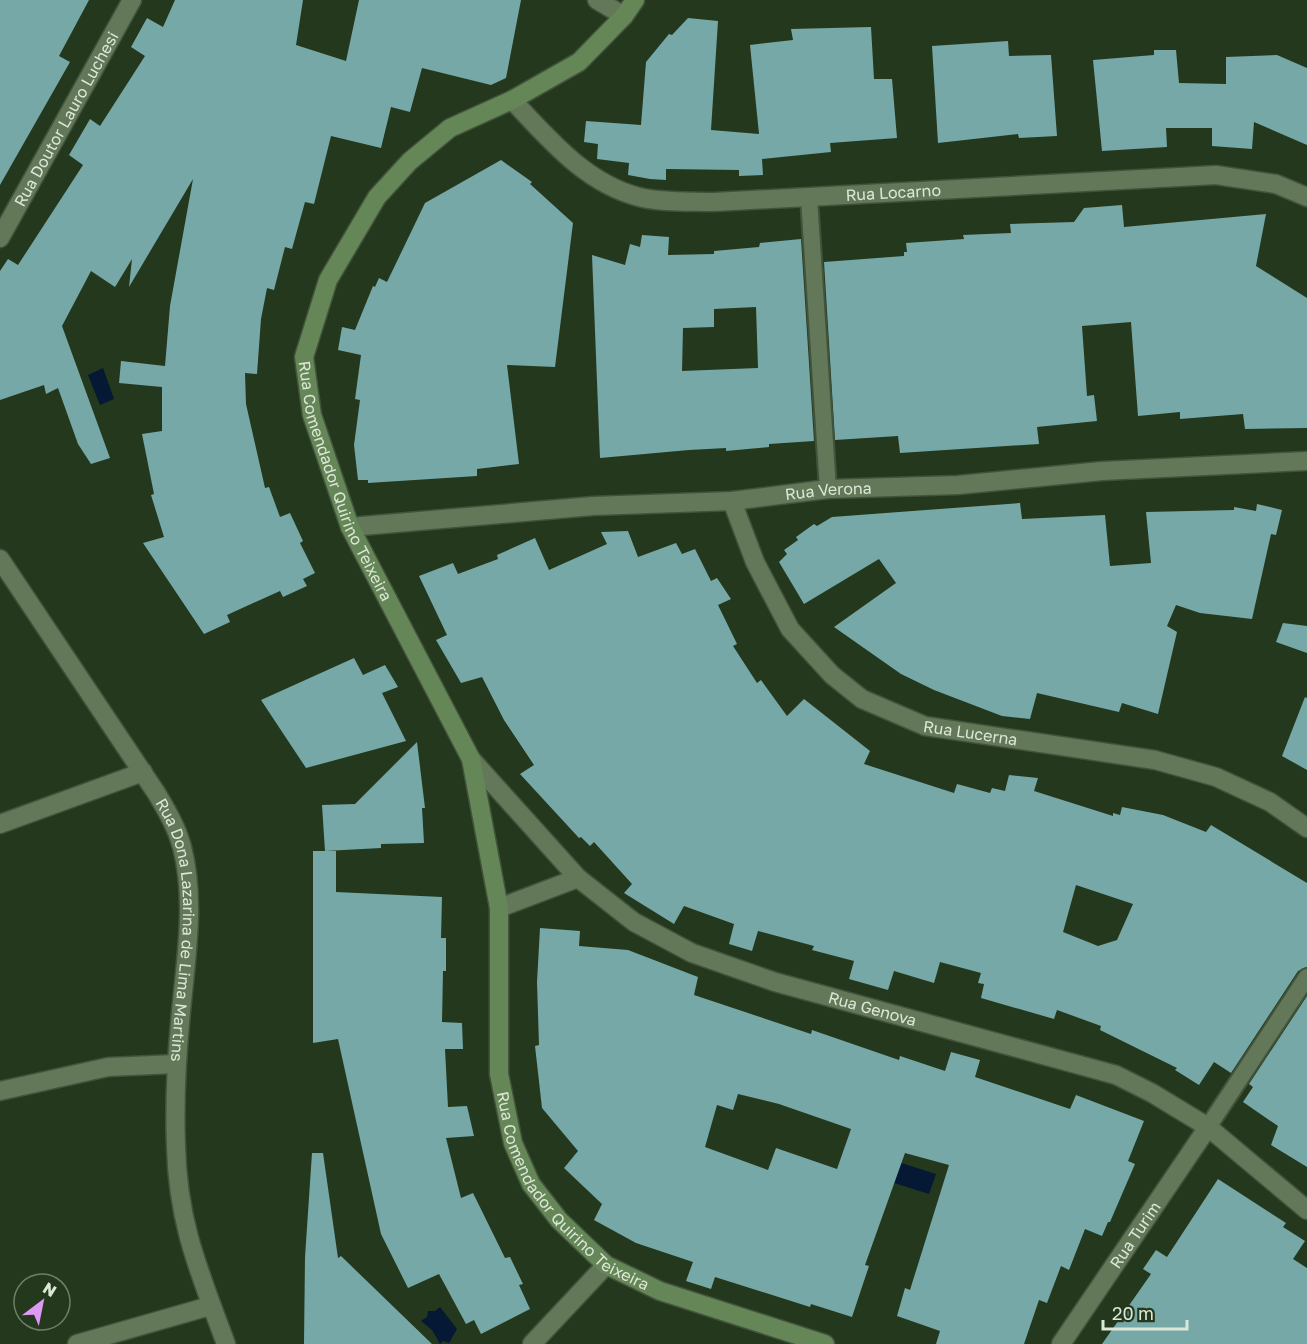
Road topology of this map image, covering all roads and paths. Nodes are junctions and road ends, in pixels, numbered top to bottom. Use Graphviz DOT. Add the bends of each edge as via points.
graph roads {
  1 [pos="132,0"];
  2 [pos="597,0"];
  3 [pos="635,0"];
  4 [pos="624,16"];
  5 [pos="512,100"];
  6 [pos="1307,197"];
  7 [pos="809,198"];
  8 [pos="0,238"];
  9 [pos="1307,461"];
  10 [pos="828,489"];
  11 [pos="732,501"];
  12 [pos="350,527"];
  13 [pos="0,558"];
  14 [pos="471,759"];
  15 [pos="143,772"];
  16 [pos="0,824"];
  17 [pos="1307,828"];
  18 [pos="578,878"];
  19 [pos="499,908"];
  20 [pos="1307,977"];
  21 [pos="176,1064"];
  22 [pos="0,1091"];
  23 [pos="1208,1127"];
  24 [pos="1307,1210"];
  25 [pos="606,1265"];
  26 [pos="210,1306"];
  27 [pos="77,1344"];
  28 [pos="226,1344"];
  29 [pos="532,1344"];
  30 [pos="825,1344"];
  31 [pos="1061,1344"];
  1 -- 8 [label="street, Rua Doutor Lauro Luchesi"];
  2 -- 4 [label="street"];
  3 -- 4 [label="street, Rua Comendador Quirino Teixeira"];
  4 -- 5 [label="street, Rua Comendador Quirino Teixeira" via="579,62"];
  5 -- 7 [label="street, Rua Locarno" via="570,161 605,185 641,198 714,202"];
  5 -- 12 [label="street, Rua Comendador Quirino Teixeira" via="450,128 410,161 377,197 328,280 304,357 312,416"];
  6 -- 7 [label="street, Rua Locarno" via="1276,184 1216,175"];
  7 -- 10 [label="lane"];
  9 -- 10 [label="street, Rua Verona" via="1102,471 958,485"];
  10 -- 11 [label="street, Rua Verona"];
  11 -- 12 [label="street, Rua Verona" via="593,506"];
  11 -- 17 [label="street, Rua Lucerna" via="755,562 790,629 832,675 862,699 925,726 1155,760 1216,777 1270,802"];
  12 -- 14 [label="street, Rua Comendador Quirino Teixeira"];
  13 -- 15 [label="street, Rua Dona Lazarina de Lima Martins"];
  14 -- 18 [label="street, Rua Genova"];
  14 -- 19 [label="street, Rua Comendador Quirino Teixeira"];
  15 -- 16 [label="street"];
  15 -- 21 [label="street, Rua Dona Lazarina de Lima Martins" via="170,815 182,848 186,877 189,922"];
  18 -- 19 [label="street"];
  18 -- 23 [label="street, Rua Genova" via="634,921 692,953 775,982 1116,1075"];
  19 -- 25 [label="street, Rua Comendador Quirino Teixeira" via="499,1074 513,1143 531,1184 559,1220"];
  20 -- 23 [label="lane"];
  21 -- 22 [label="street" via="108,1067"];
  21 -- 26 [label="street, Rua Dona Lazarina de Lima Martins" via="179,1190 187,1236"];
  23 -- 24 [label="street, Rua Genova"];
  23 -- 31 [label="street, Rua Turim"];
  25 -- 29 [label="street"];
  25 -- 30 [label="street, Rua Comendador Quirino Teixeira" via="660,1291"];
  26 -- 27 [label="street"];
  26 -- 28 [label="street, Rua Dona Lazarina de Lima Martins"];
}
